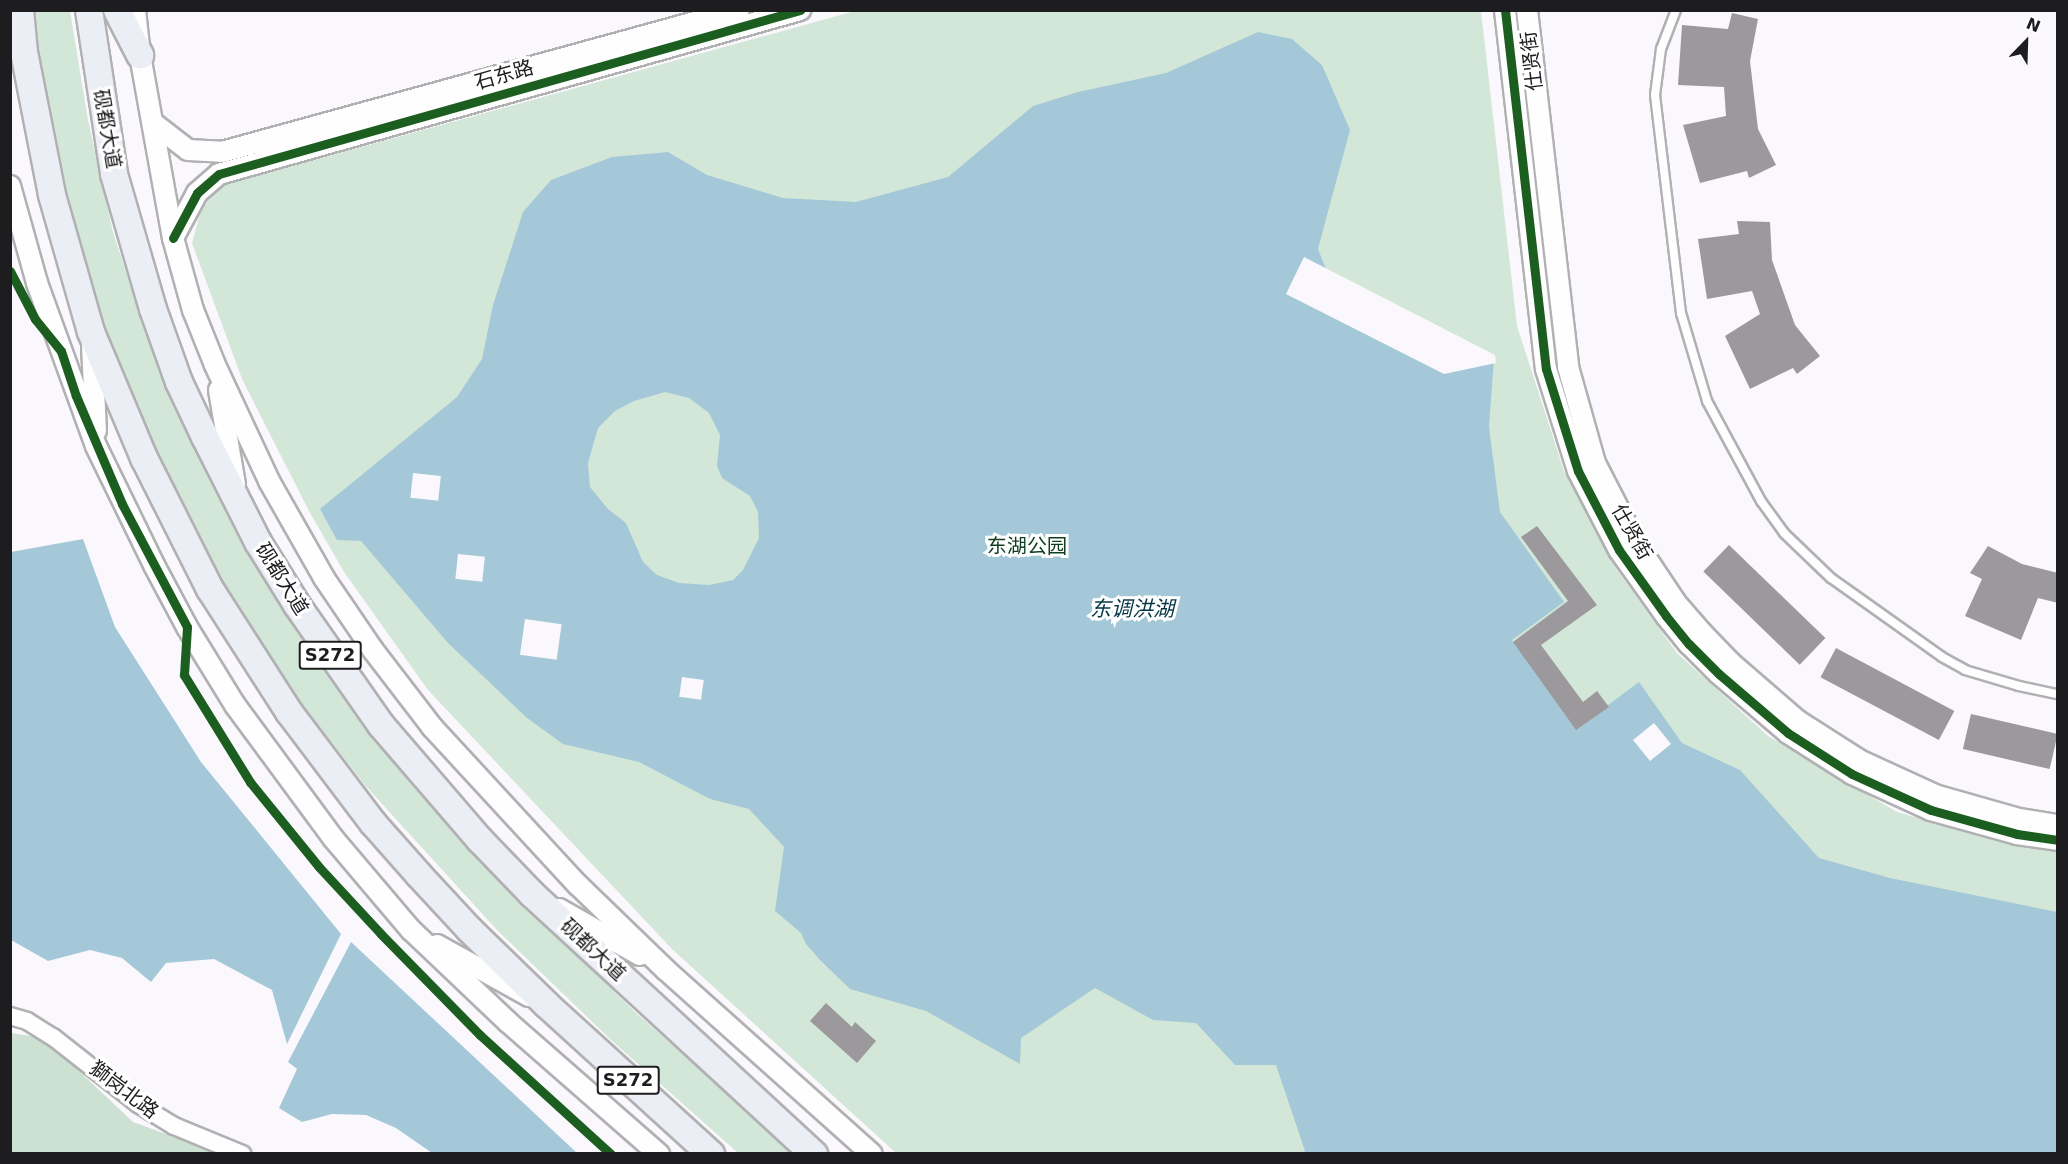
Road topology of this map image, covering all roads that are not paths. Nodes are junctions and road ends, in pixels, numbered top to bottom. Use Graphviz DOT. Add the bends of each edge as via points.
graph roads {
  1 [pos="20,10"];
  2 [pos="89,10"];
  3 [pos="117,10"];
  4 [pos="135,10"];
  5 [pos="739,10"];
  6 [pos="800,10"];
  7 [pos="1505,10"];
  8 [pos="1527,10"];
  9 [pos="1676,10"];
  10 [pos="140,55"];
  11 [pos="153,123"];
  12 [pos="10,186"];
  13 [pos="173,238"];
  14 [pos="92,332"];
  15 [pos="215,365"];
  16 [pos="96,446"];
  17 [pos="238,502"];
  18 [pos="2058,694"];
  19 [pos="2058,825"];
  20 [pos="2058,840"];
  21 [pos="532,894"];
  22 [pos="411,930"];
  23 [pos="666,970"];
  24 [pos="547,1005"];
  25 [pos="10,1016"];
  26 [pos="242,1154"];
  27 [pos="659,1154"];
  28 [pos="711,1154"];
  29 [pos="814,1154"];
  30 [pos="872,1154"];
  1 -- 14 [label="main road, S272" via="28,76 52,195"];
  2 -- 17 [label="main road, 砚都大道 / S272" via="114,174 153,309 179,382"];
  3 -- 10 [label="main road"];
  4 -- 10 [label="street"];
  5 -- 11 [label="street, 石东路" via="222,152 188,150"];
  6 -- 13 [label="street, 石东路" via="219,174 197,193"];
  7 -- 20 [label="street" via="1546,369 1578,471 1619,550 1689,644 1788,733 1852,774 1931,810 2017,834"];
  8 -- 19 [label="street, 仕贤街" via="1568,367 1595,463 1636,543 1676,603 1702,633 1798,721 1859,760 1935,795 2019,819"];
  9 -- 18 [label="lane" via="1656,68 1655,95 1681,313 1707,401 1761,501 1784,533 1823,571 1941,657 1965,670"];
  10 -- 11 [label="street"];
  11 -- 13 [label="street"];
  12 -- 16 [label="street" via="37,283"];
  13 -- 15 [label="street" via="193,310"];
  14 -- 16 [label="street"];
  14 -- 24 [label="main road, S272" via="144,458 177,525 210,589 283,703 373,823 470,930"];
  15 -- 17 [label="street"];
  15 -- 23 [label="street" via="269,481 324,578 373,650 432,727 493,794 578,885"];
  16 -- 22 [label="street" via="187,627 235,705 333,838"];
  17 -- 21 [label="main road, 砚都大道 / S272" via="297,605 381,725"];
  21 -- 23 [label="street"];
  21 -- 29 [label="main road, 砚都大道 / S272"];
  22 -- 24 [label="street"];
  22 -- 27 [label="street" via="508,1022"];
  23 -- 30 [label="street"];
  24 -- 28 [label="main road, S272"];
  25 -- 26 [label="street, 獅岗北路" via="53,1037 138,1104 174,1126"];
}
